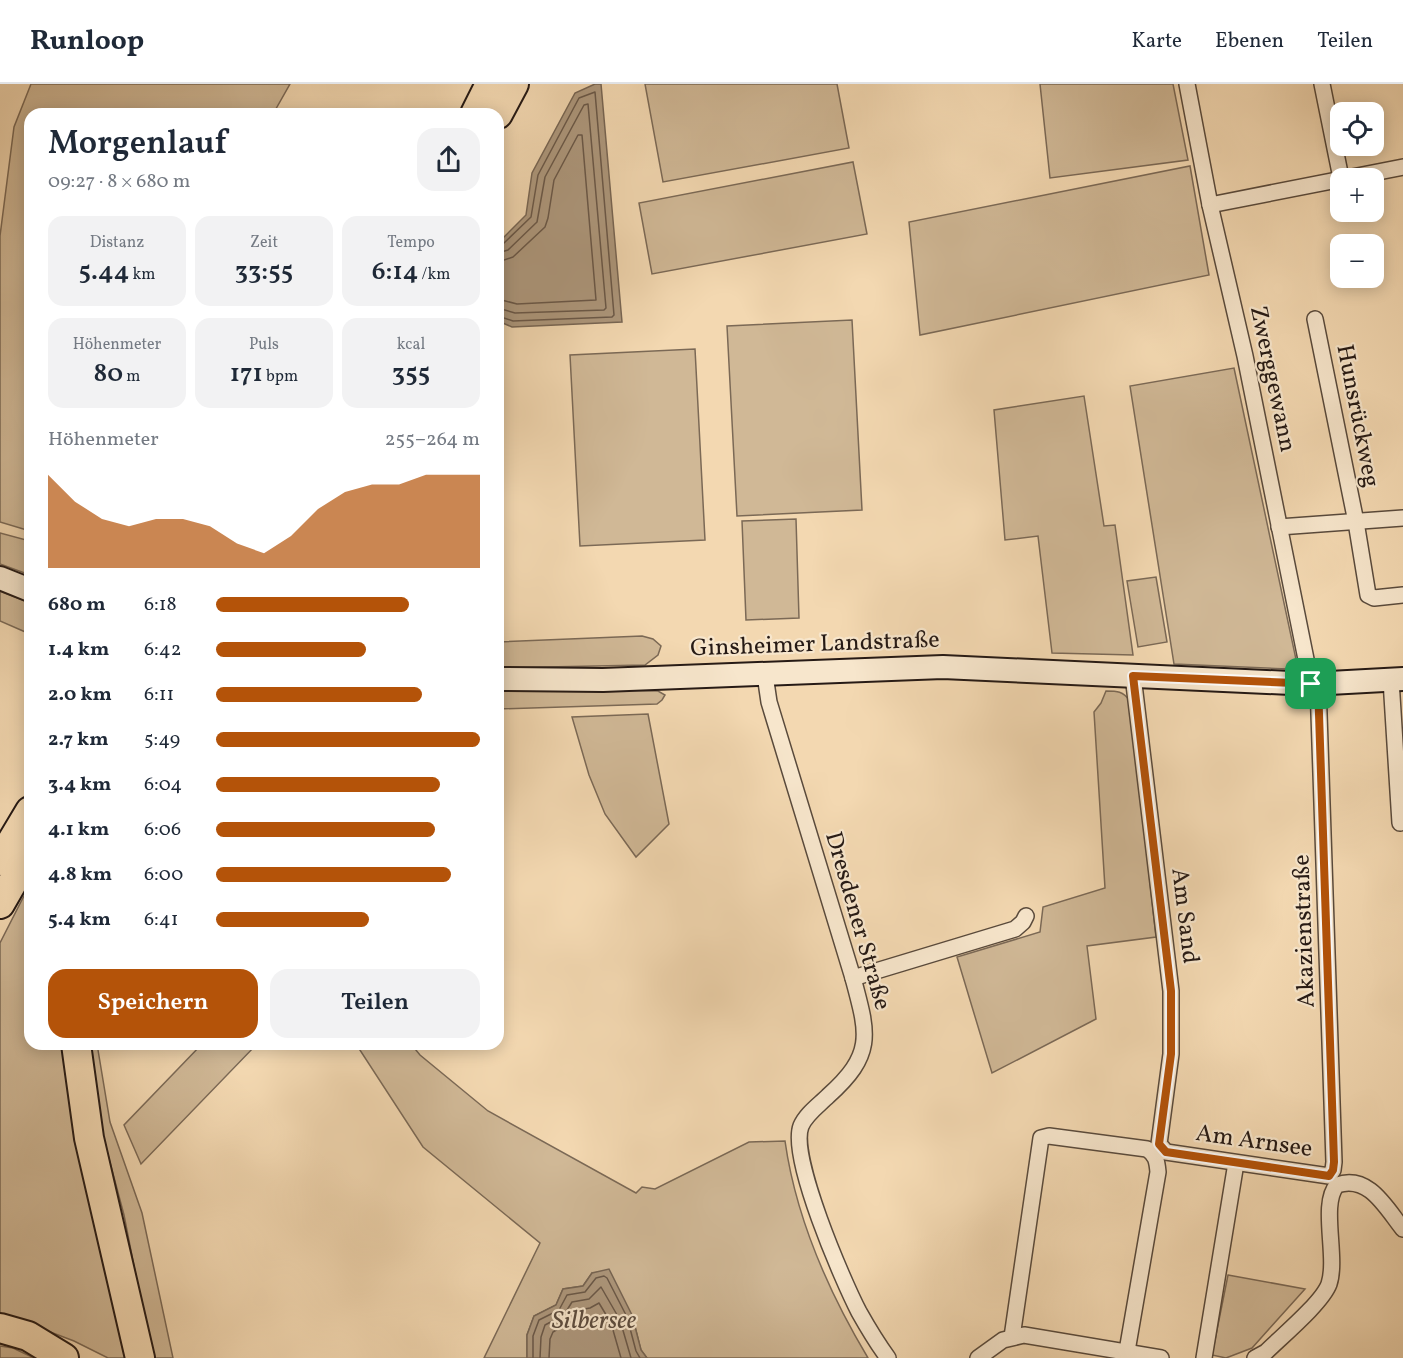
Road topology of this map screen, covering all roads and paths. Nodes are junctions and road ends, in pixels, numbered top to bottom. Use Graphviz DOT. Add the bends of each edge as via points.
graph roads {
  1 [pos="490,84"];
  2 [pos="514,84"];
  3 [pos="1187,84"];
  4 [pos="1322,84"];
  5 [pos="478,108"];
  6 [pos="501,108"];
  7 [pos="1403,166"];
  8 [pos="1339,168"];
  9 [pos="1384,170"];
  10 [pos="1330,180"];
  11 [pos="1210,205"];
  12 [pos="1315,319"];
  13 [pos="1403,518"];
  14 [pos="1356,522"];
  15 [pos="1279,527"];
  16 [pos="0,578"];
  17 [pos="24,588"];
  18 [pos="1403,596"];
  19 [pos="765,675"];
  20 [pos="1133,676"];
  21 [pos="504,679"];
  22 [pos="1397,680"];
  23 [pos="1314,684"];
  24 [pos="24,821"];
  25 [pos="1400,823"];
  26 [pos="0,861"];
  27 [pos="24,862"];
  28 [pos="0,904"];
  29 [pos="1026,916"];
  30 [pos="853,978"];
  31 [pos="77,1050"];
  32 [pos="1172,1153"];
  33 [pos="1236,1163"];
  34 [pos="1333,1180"];
  35 [pos="1403,1229"];
  36 [pos="0,1328"];
  37 [pos="1012,1337"];
  38 [pos="1126,1351"];
  39 [pos="64,1358"];
  40 [pos="140,1358"];
  41 [pos="888,1358"];
  42 [pos="978,1358"];
  43 [pos="1161,1358"];
  44 [pos="1204,1358"];
  45 [pos="1255,1358"];
  1 -- 5 [label="highway"];
  2 -- 6 [label="highway"];
  3 -- 11 [label="street, Zwerggewann"];
  4 -- 8 [label="street"];
  7 -- 9 [label="street"];
  10 -- 11 [label="street"];
  11 -- 15 [label="street, Zwerggewann"];
  12 -- 14 [label="street, Hunsrückweg"];
  13 -- 14 [label="street"];
  14 -- 15 [label="street"];
  14 -- 18 [label="street, Hunsrückweg" via="1368,595"];
  15 -- 23 [label="street, Zwerggewann"];
  16 -- 17 [label="main road"];
  19 -- 20 [label="main road, Ginsheimer Landstraße" via="943,667"];
  19 -- 21 [label="main road, Ginsheimer Landstraße"];
  19 -- 30 [label="street, Dresdener Straße" via="769,702"];
  20 -- 23 [label="main road, Ginsheimer Landstraße"];
  20 -- 32 [label="street, Am Sand" via="1171,991 1171,1054 1158,1139 1162,1149"];
  22 -- 23 [label="main road, Ginsheimer Landstraße"];
  22 -- 25 [label="street"];
  23 -- 34 [label="street, Akazienstraße"];
  24 -- 26 [label="highway"];
  27 -- 28 [label="highway"];
  29 -- 30 [label="street" via="1015,929"];
  30 -- 41 [label="street, Dresdener Straße" via="863,1014 865,1045 856,1066 804,1121 801,1152 842,1278"];
  31 -- 40 [label="highway" via="89,1138"];
  32 -- 33 [label="street, Am Arnsee"];
  33 -- 34 [label="street, Am Arnsee"];
  33 -- 44 [label="street"];
  34 -- 35 [label="street" via="1361,1184 1371,1190"];
  34 -- 45 [label="street, Akazienstraße" via="1328,1284 1320,1298 1266,1352"];
  36 -- 39 [label="highway" via="28,1336"];
  37 -- 38 [label="street" via="1024,1335"];
  37 -- 38 [label="street" via="1041,1138 1049,1136 1147,1149 1154,1154 1158,1172"];
  37 -- 42 [label="street"];
  38 -- 43 [label="street"];
}
